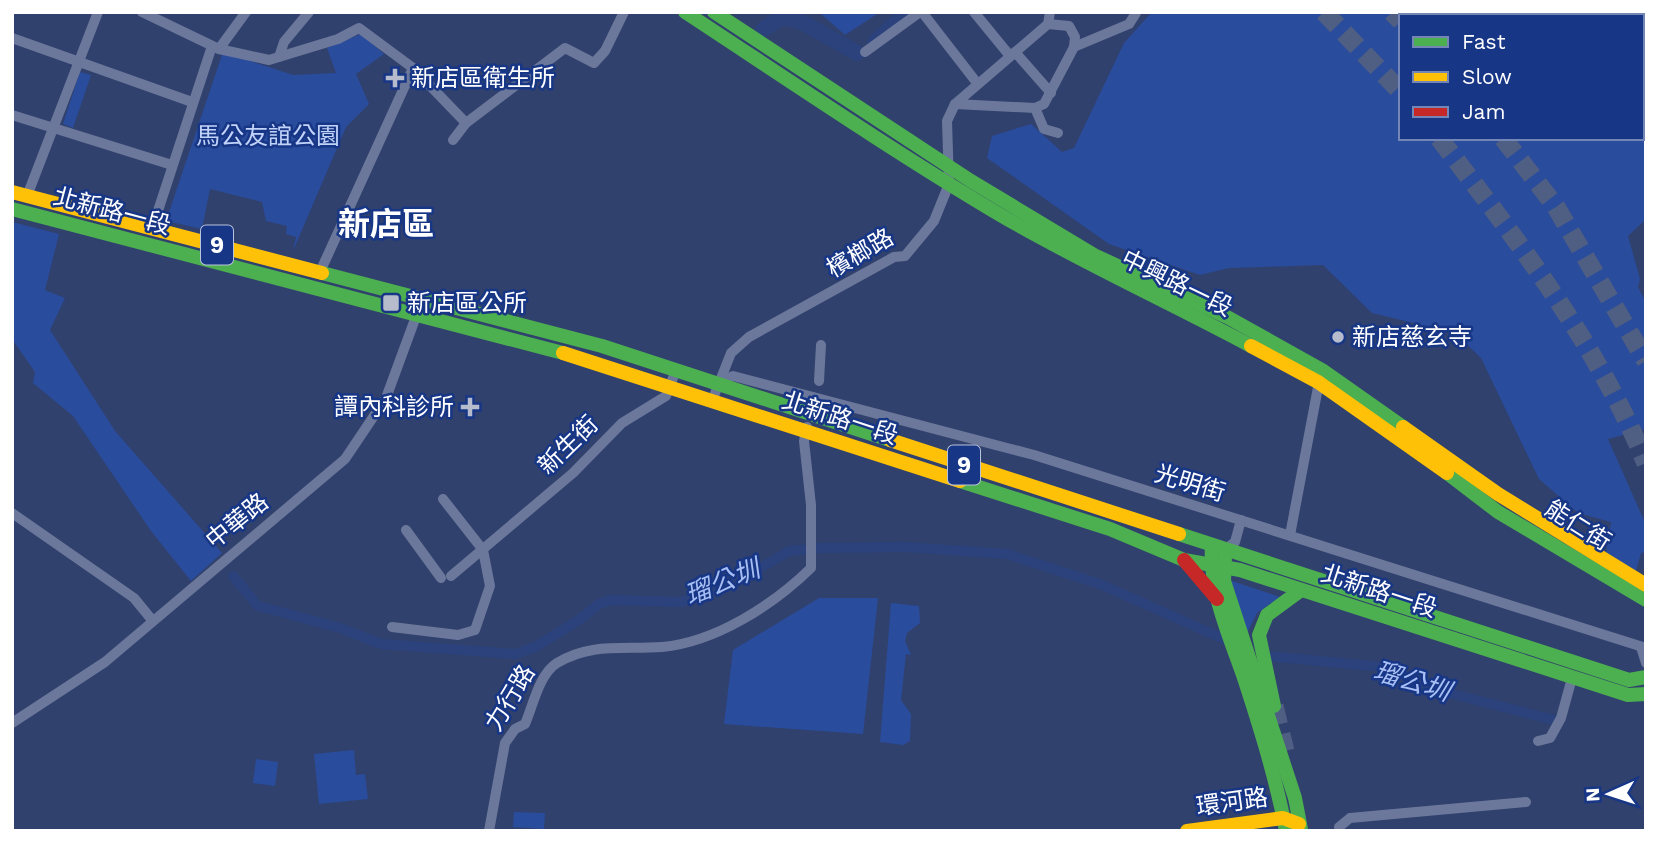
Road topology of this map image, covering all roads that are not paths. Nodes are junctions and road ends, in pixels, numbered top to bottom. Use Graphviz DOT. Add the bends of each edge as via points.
graph roads {
  1 [pos="98,12"];
  2 [pos="142,12"];
  3 [pos="246,12"];
  4 [pos="309,12"];
  5 [pos="624,12"];
  6 [pos="685,12"];
  7 [pos="714,12"];
  8 [pos="921,12"];
  9 [pos="974,12"];
  10 [pos="1135,13"];
  11 [pos="1049,18"];
  12 [pos="12,38"];
  13 [pos="1074,47"];
  14 [pos="216,48"];
  15 [pos="865,52"];
  16 [pos="1012,54"];
  17 [pos="279,57"];
  18 [pos="79,62"];
  19 [pos="413,68"];
  20 [pos="977,83"];
  21 [pos="1051,93"];
  22 [pos="192,102"];
  23 [pos="955,104"];
  24 [pos="1035,108"];
  25 [pos="12,115"];
  26 [pos="466,123"];
  27 [pos="53,128"];
  28 [pos="1058,133"];
  29 [pos="453,140"];
  30 [pos="948,163"];
  31 [pos="172,165"];
  32 [pos="949,184"];
  33 [pos="20,194"];
  34 [pos="12,209"];
  35 [pos="152,229"];
  36 [pos="320,272"];
  37 [pos="421,298"];
  38 [pos="417,314"];
  39 [pos="821,345"];
  40 [pos="676,370"];
  41 [pos="1320,376"];
  42 [pos="819,382"];
  43 [pos="718,383"];
  44 [pos="670,387"];
  45 [pos="817,398"];
  46 [pos="712,401"];
  47 [pos="811,416"];
  48 [pos="806,431"];
  49 [pos="443,499"];
  50 [pos="1495,500"];
  51 [pos="12,513"];
  52 [pos="1241,520"];
  53 [pos="406,530"];
  54 [pos="1290,536"];
  55 [pos="1212,545"];
  56 [pos="1226,549"];
  57 [pos="483,550"];
  58 [pos="1184,560"];
  59 [pos="1216,564"];
  60 [pos="1646,585"];
  61 [pos="1301,590"];
  62 [pos="1646,593"];
  63 [pos="1217,599"];
  64 [pos="1646,600"];
  65 [pos="152,621"];
  66 [pos="392,627"];
  67 [pos="1643,647"];
  68 [pos="1646,663"];
  69 [pos="1646,677"];
  70 [pos="1572,678"];
  71 [pos="1258,691"];
  72 [pos="1646,694"];
  73 [pos="1274,706"];
  74 [pos="12,723"];
  75 [pos="1538,740"];
  76 [pos="1526,802"];
  77 [pos="1291,827"];
  78 [pos="1339,827"];
  79 [pos="489,831"];
  80 [pos="1186,831"];
  81 [pos="1255,831"];
  1 -- 18 [label="street"];
  2 -- 14 [label="street"];
  3 -- 14 [label="street"];
  4 -- 17 [label="street" via="284,41"];
  5 -- 26 [label="street" via="594,63 565,48"];
  6 -- 32 [label="main road, 中興路一段"];
  7 -- 30 [label="main road, 中興路一段"];
  8 -- 15 [label="street"];
  8 -- 20 [label="street"];
  9 -- 16 [label="street"];
  10 -- 13 [label="street" via="1129,23"];
  11 -- 13 [label="street" via="1069,26"];
  11 -- 16 [label="street"];
  12 -- 18 [label="street"];
  13 -- 21 [label="street"];
  14 -- 17 [label="street" via="250,58"];
  14 -- 22 [label="street"];
  16 -- 20 [label="street"];
  16 -- 21 [label="street"];
  17 -- 19 [label="street" via="359,28"];
  18 -- 22 [label="street"];
  18 -- 27 [label="street"];
  19 -- 26 [label="street"];
  19 -- 36 [label="street"];
  20 -- 23 [label="street"];
  21 -- 24 [label="street"];
  22 -- 31 [label="street"];
  23 -- 24 [label="street"];
  23 -- 30 [label="street, 檳榔路" via="947,121"];
  24 -- 28 [label="street" via="1044,128"];
  25 -- 27 [label="street"];
  26 -- 29 [label="street"];
  27 -- 31 [label="street"];
  27 -- 33 [label="street"];
  30 -- 32 [label="street, 檳榔路"];
  30 -- 41 [label="main road, 中興路一段" via="1094,255 1229,318"];
  31 -- 35 [label="street"];
  32 -- 41 [label="main road, 中興路一段" via="1124,284"];
  32 -- 43 [label="street, 檳榔路" via="934,222 905,256 894,257 749,337 731,353"];
  33 -- 35 [label="main road, 北新路一段 / 9"];
  34 -- 38 [label="main road, 北新路一段 / 9"];
  35 -- 36 [label="main road, 北新路一段 / 9"];
  36 -- 37 [label="main road, 北新路一段 / 9"];
  37 -- 38 [label="street, 中華路"];
  37 -- 40 [label="main road, 北新路一段 / 9"];
  38 -- 44 [label="main road, 北新路一段 / 9"];
  38 -- 65 [label="street, 中華路" via="386,398 345,459"];
  39 -- 42 [label="street"];
  40 -- 43 [label="main road, 北新路一段 / 9"];
  40 -- 44 [label="street, 新生街"];
  41 -- 50 [label="main road, 中興路一段"];
  41 -- 54 [label="street"];
  43 -- 45 [label="street, 光明街" via="733,376"];
  43 -- 46 [label="street, 檳榔路"];
  43 -- 47 [label="main road, 北新路一段 / 9"];
  44 -- 46 [label="main road, 北新路一段 / 9"];
  44 -- 57 [label="street, 新生街" via="666,396 622,423 573,473"];
  45 -- 47 [label="street, 力行路"];
  45 -- 52 [label="street, 光明街" via="989,442"];
  46 -- 48 [label="main road, 北新路一段 / 9"];
  47 -- 48 [label="street, 力行路"];
  47 -- 55 [label="main road, 北新路一段 / 9"];
  48 -- 58 [label="main road, 北新路一段 / 9" via="1110,529"];
  48 -- 79 [label="street, 力行路" via="811,568 790,588 739,620 691,643 590,649 555,664 537,692 525,724 505,743"];
  49 -- 57 [label="street"];
  50 -- 60 [label="main road, 中興路一段"];
  50 -- 62 [label="main road, 能仁街"];
  50 -- 64 [label="main road, 中興路一段"];
  51 -- 65 [label="street" via="134,598"];
  52 -- 54 [label="street, 光明街"];
  52 -- 56 [label="street" via="1235,542"];
  53 -- 57 [label="street, 新生街" via="447,577"];
  54 -- 67 [label="street, 光明街"];
  55 -- 56 [label="main road, 北新路一段 / 9"];
  55 -- 59 [label="main road"];
  56 -- 59 [label="main road"];
  56 -- 69 [label="main road, 北新路一段 / 9" via="1629,680"];
  57 -- 66 [label="street" via="491,586 475,629 458,635"];
  58 -- 59 [label="main road, 北新路一段 / 9"];
  58 -- 63 [label="main road"];
  59 -- 61 [label="main road, 北新路一段 / 9"];
  59 -- 63 [label="main road"];
  59 -- 71 [label="main road"];
  61 -- 70 [label="main road, 北新路一段 / 9"];
  61 -- 71 [label="main road" via="1269,604 1255,622 1251,641"];
  61 -- 73 [label="main road" via="1267,615 1259,635"];
  63 -- 77 [label="main road"];
  65 -- 74 [label="street, 中華路" via="105,662"];
  67 -- 68 [label="street"];
  70 -- 72 [label="main road, 北新路一段 / 9" via="1628,695"];
  70 -- 75 [label="street" via="1550,738"];
  71 -- 77 [label="main road" via="1295,799"];
  76 -- 78 [label="street" via="1350,818"];
  77 -- 80 [label="main road, 環河路"];
  77 -- 81 [label="main road"];
}
